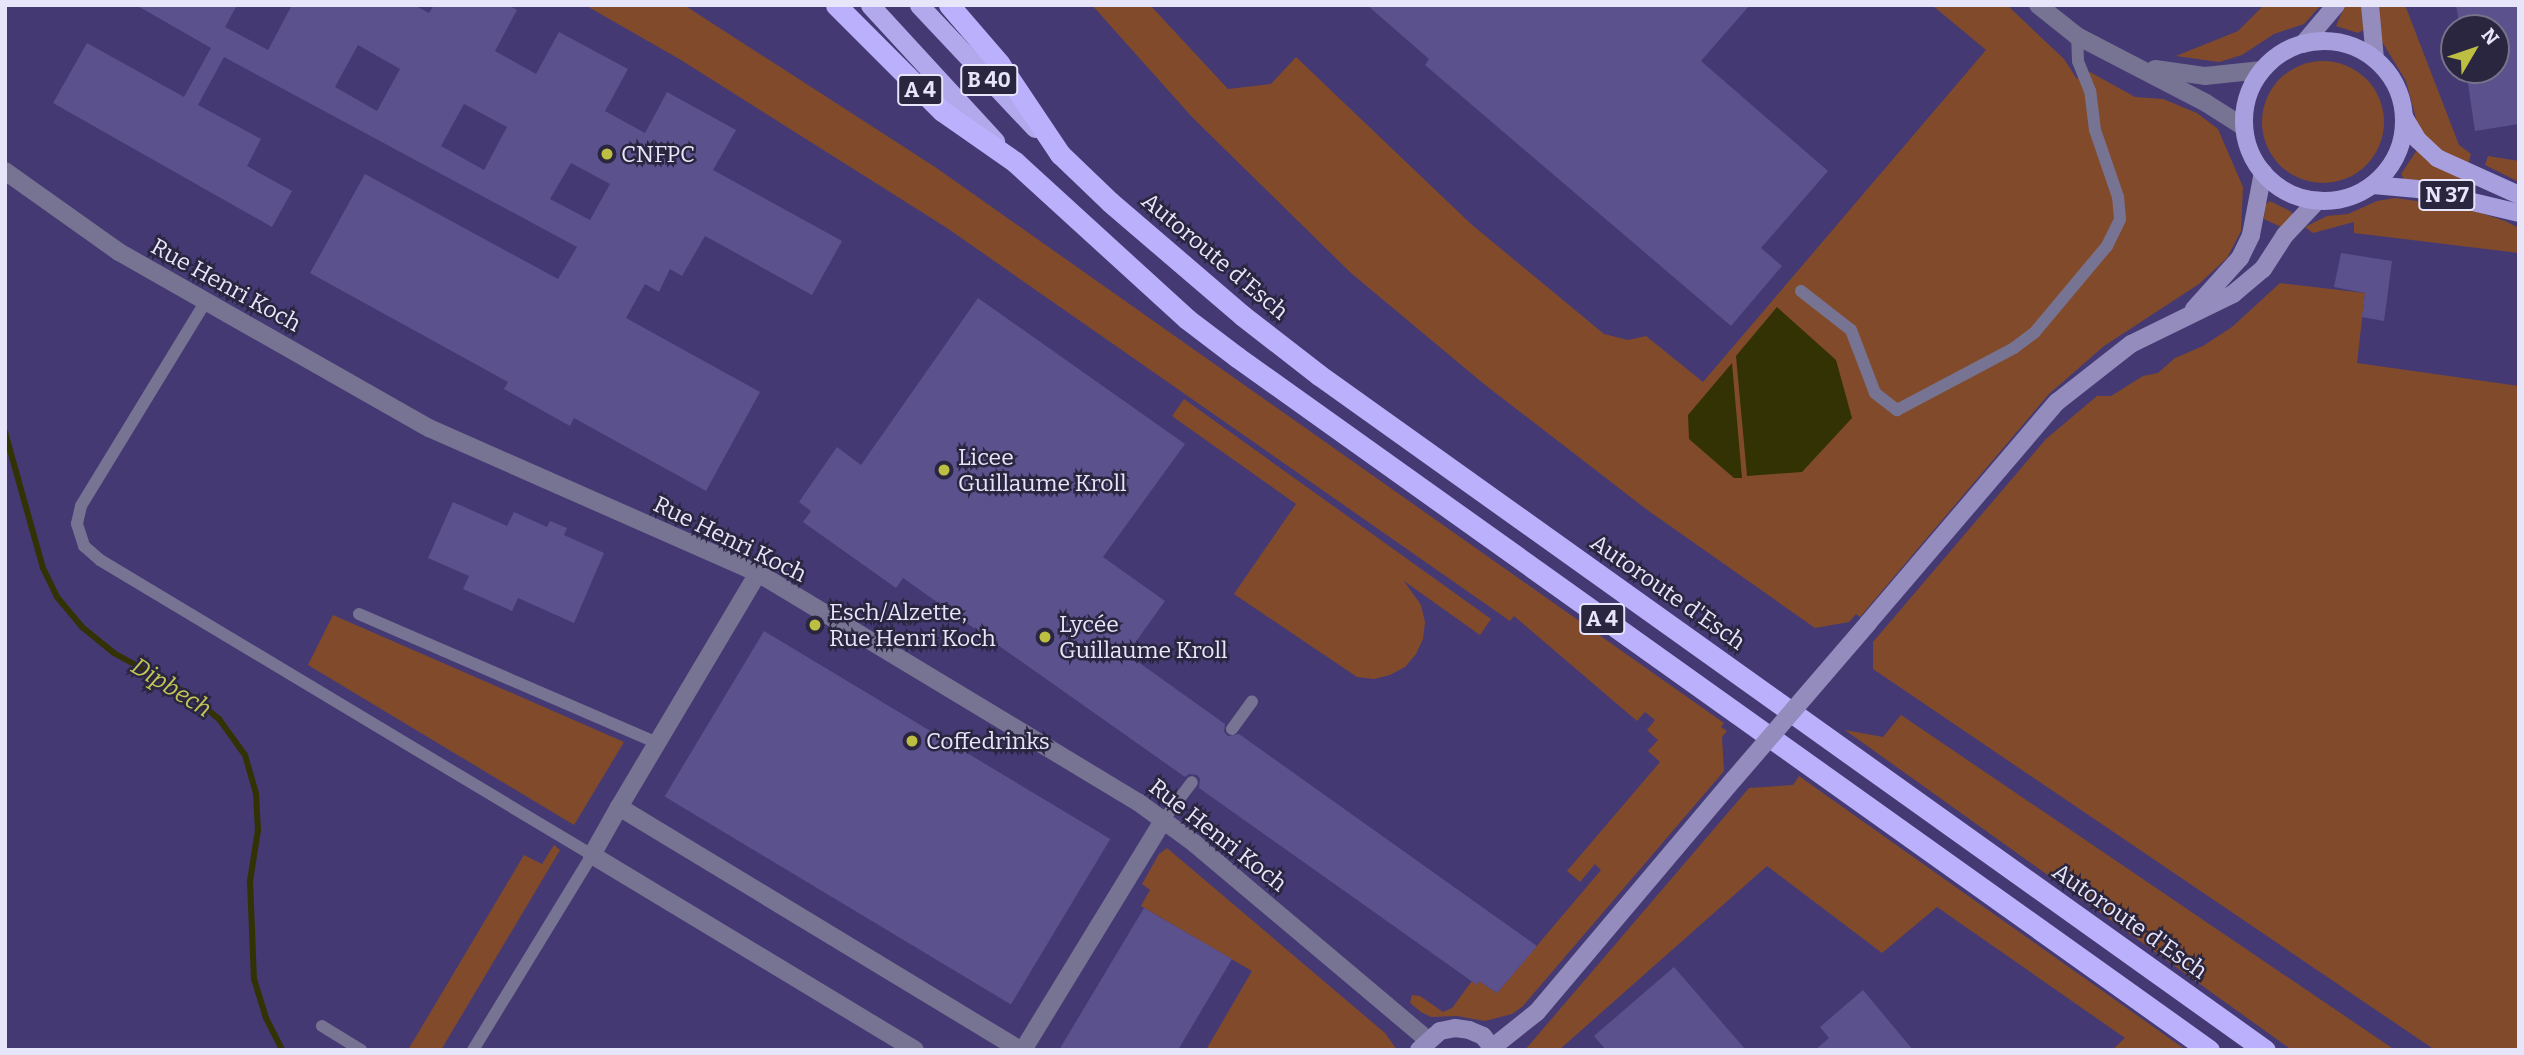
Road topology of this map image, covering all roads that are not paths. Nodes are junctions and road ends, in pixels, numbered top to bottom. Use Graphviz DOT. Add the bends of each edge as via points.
graph roads {
  1 [pos="836,5"];
  2 [pos="870,5"];
  3 [pos="919,5"];
  4 [pos="949,5"];
  5 [pos="2038,5"];
  6 [pos="2336,5"];
  7 [pos="2370,5"];
  8 [pos="2077,36"];
  9 [pos="2303,44"];
  10 [pos="2375,60"];
  11 [pos="2127,61"];
  12 [pos="2262,70"];
  13 [pos="2404,117"];
  14 [pos="2244,127"];
  15 [pos="1060,153"];
  16 [pos="1014,162"];
  17 [pos="5,171"];
  18 [pos="2263,172"];
  19 [pos="2373,185"];
  20 [pos="2519,195"];
  21 [pos="2318,201"];
  22 [pos="2519,213"];
  23 [pos="1801,291"];
  24 [pos="206,301"];
  25 [pos="2180,322"];
  26 [pos="758,573"];
  27 [pos="359,614"];
  28 [pos="1252,701"];
  29 [pos="1232,729"];
  30 [pos="657,743"];
  31 [pos="1192,782"];
  32 [pos="619,807"];
  33 [pos="1164,819"];
  34 [pos="592,855"];
  35 [pos="322,1026"];
  36 [pos="1423,1045"];
  37 [pos="1494,1048"];
  38 [pos="361,1050"];
  39 [pos="473,1050"];
  40 [pos="915,1050"];
  41 [pos="1022,1050"];
  42 [pos="2209,1050"];
  43 [pos="2265,1050"];
  1 -- 16 [label="highway, A 4" via="942,111"];
  2 -- 16 [label="highway, B 40"];
  3 -- 15 [label="highway, B 40"];
  4 -- 15 [label="highway, A 4" via="999,63"];
  5 -- 8 [label="street"];
  6 -- 9 [label="main road"];
  7 -- 10 [label="main road"];
  8 -- 11 [label="street"];
  8 -- 23 [label="lane" via="2078,61 2090,91 2095,130 2118,197 2120,219 2107,246 2035,332 2014,348 1897,410 1875,393 1851,330"];
  9 -- 10 [label="main road" via="2328,41 2353,47"];
  9 -- 12 [label="main road" via="2280,54"];
  10 -- 13 [label="main road" via="2400,95"];
  11 -- 12 [label="street" via="2205,76"];
  11 -- 14 [label="street"];
  12 -- 14 [label="main road" via="2252,88"];
  13 -- 19 [label="main road" via="2402,143 2391,166"];
  13 -- 20 [label="main road, N 37" via="2418,140 2437,158"];
  14 -- 18 [label="main road"];
  15 -- 43 [label="highway, Autoroute d'Esch / A 4" via="1173,257 1319,375"];
  16 -- 42 [label="highway, A 4" via="1187,319 1306,409"];
  17 -- 24 [label="street, Rue Henri Koch" via="119,252"];
  18 -- 21 [label="main road" via="2278,187"];
  18 -- 25 [label="main road" via="2251,235 2240,258"];
  19 -- 21 [label="main road" via="2337,201"];
  19 -- 22 [label="main road, N 37" via="2418,189"];
  21 -- 25 [label="main road" via="2285,235 2263,269 2234,295"];
  24 -- 26 [label="street, Rue Henri Koch" via="429,428"];
  24 -- 34 [label="lane" via="81,506 78,524 84,546"];
  25 -- 37 [label="main road, bridge" via="2131,344 2057,401 1537,1012"];
  26 -- 30 [label="street"];
  26 -- 33 [label="street, Rue Henri Koch"];
  27 -- 30 [label="lane"];
  28 -- 29 [label="lane"];
  30 -- 32 [label="street"];
  31 -- 33 [label="lane"];
  32 -- 34 [label="street"];
  32 -- 41 [label="street"];
  33 -- 36 [label="street, Rue Henri Koch"];
  33 -- 41 [label="street"];
  34 -- 39 [label="lane"];
  34 -- 40 [label="street"];
  35 -- 38 [label="lane"];
  36 -- 37 [label="main road" via="1440,1031 1455,1028 1483,1036"];
}
